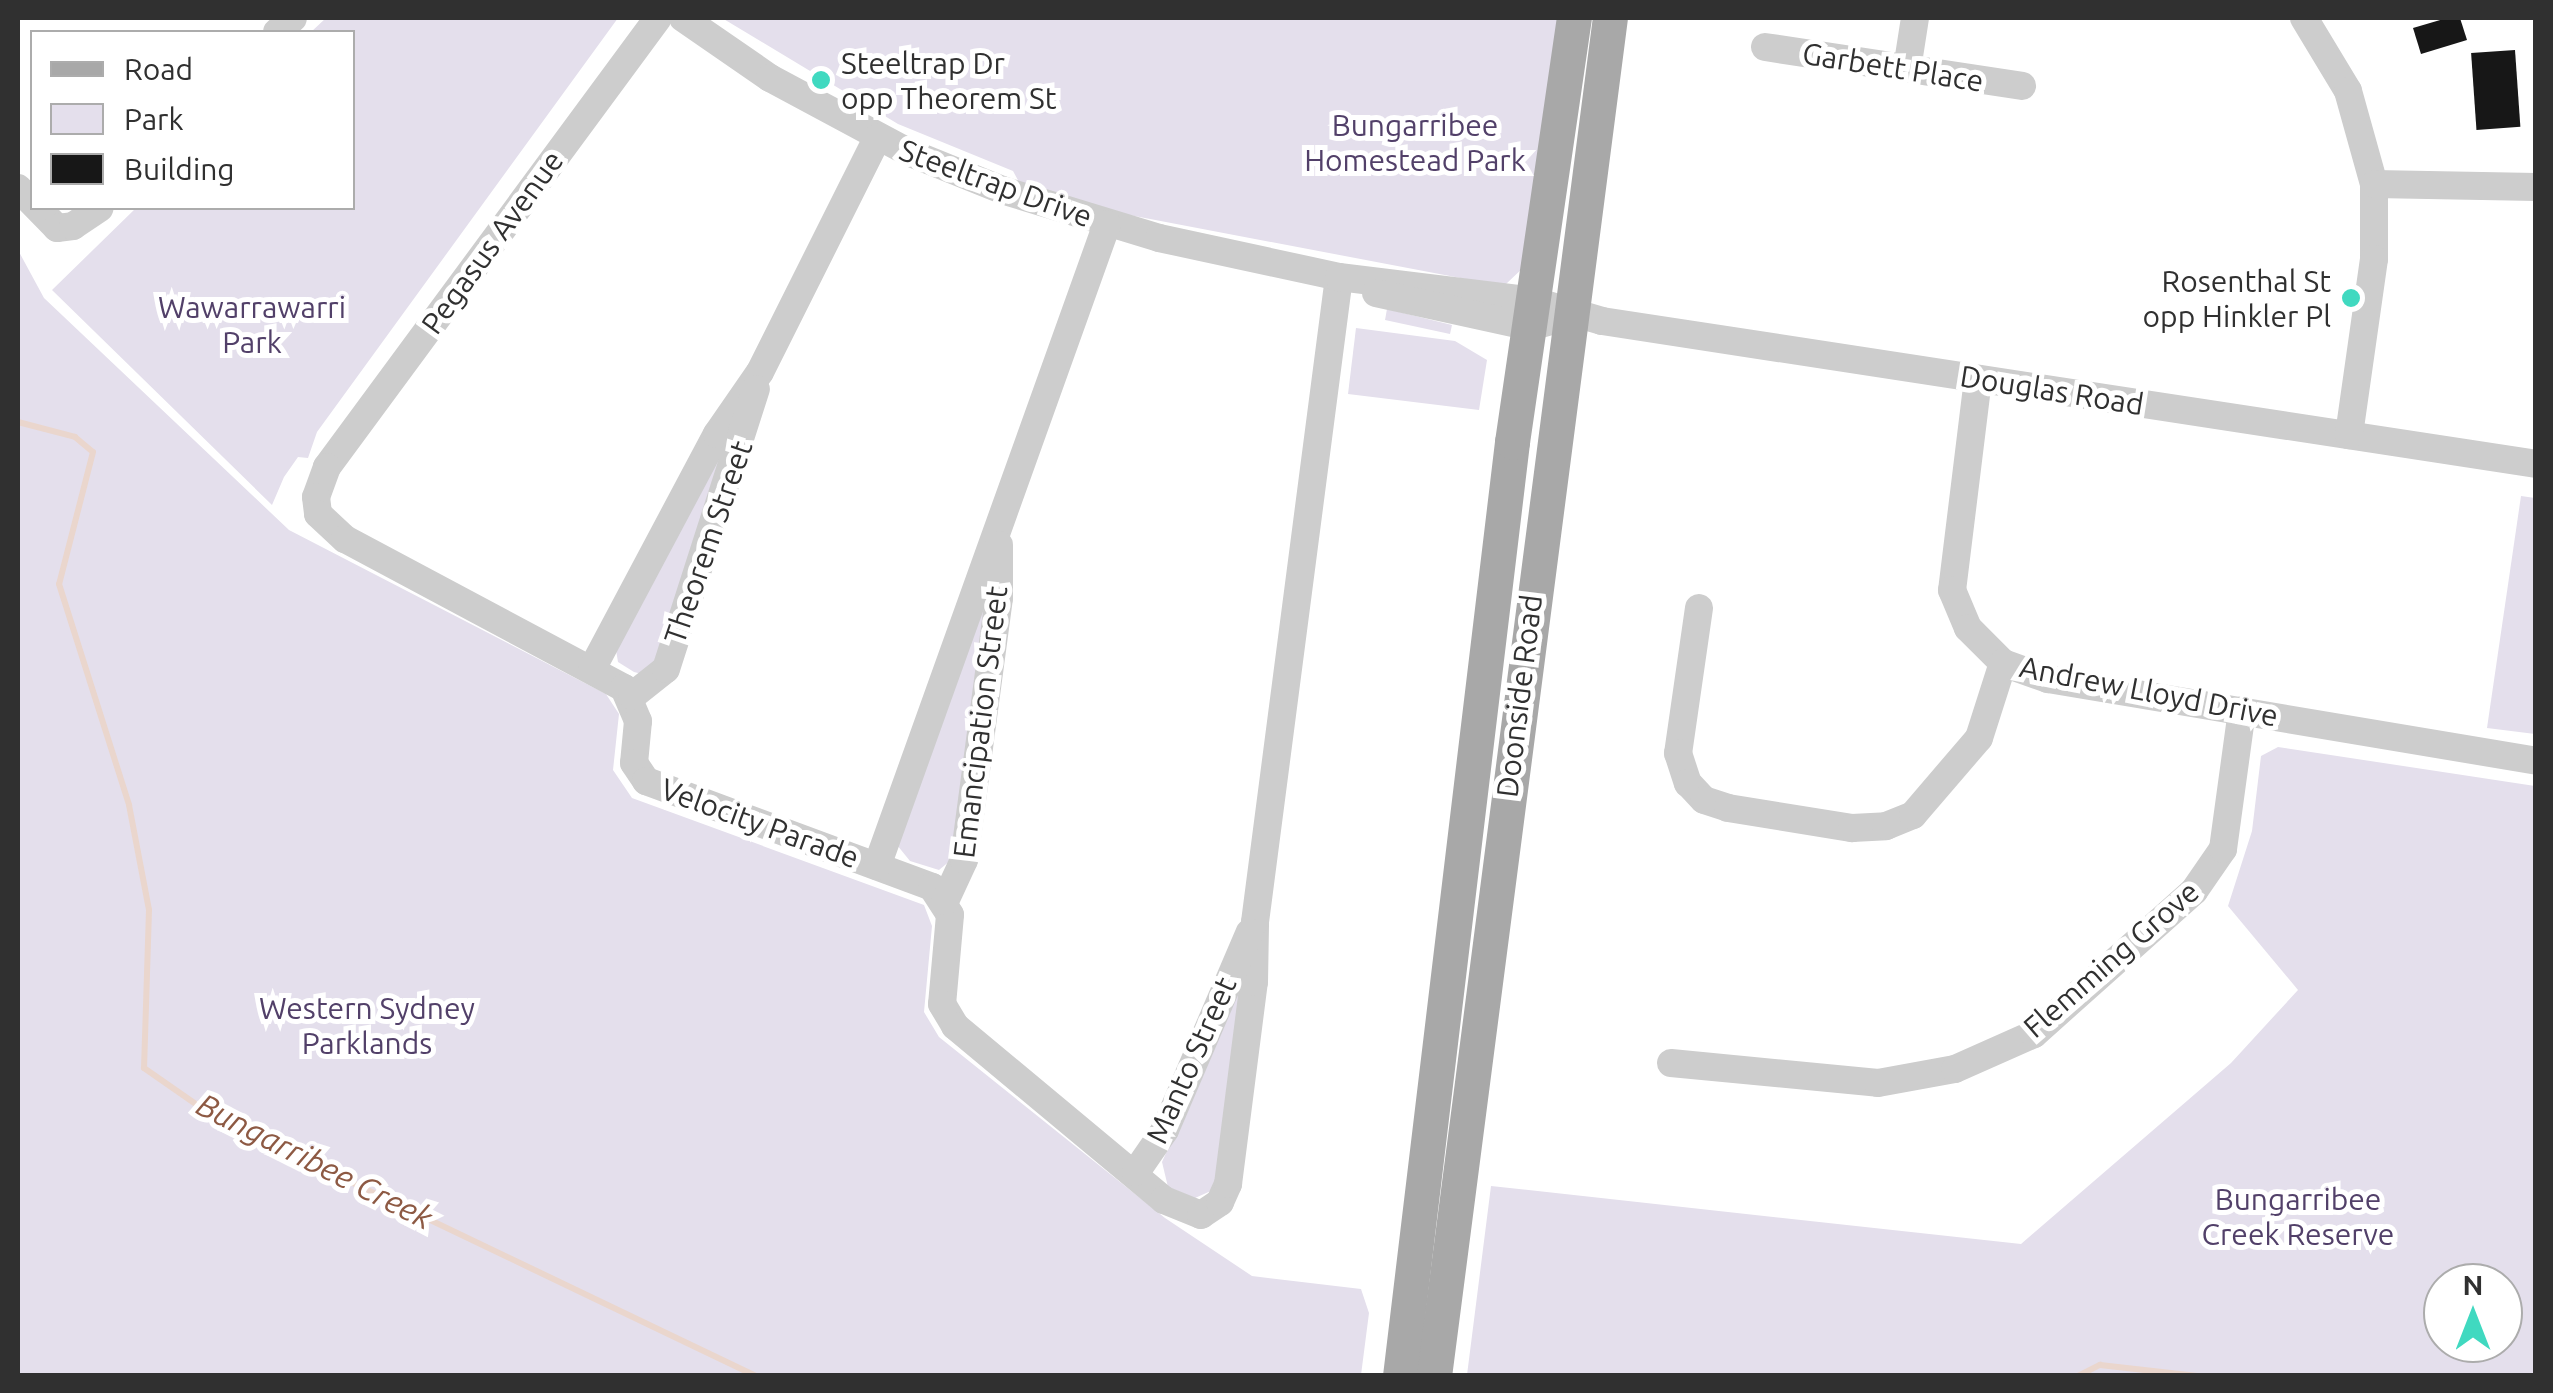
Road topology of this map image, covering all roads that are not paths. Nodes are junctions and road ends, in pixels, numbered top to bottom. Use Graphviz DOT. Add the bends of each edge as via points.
graph roads {
  1 [pos="658,18"];
  2 [pos="682,18"];
  3 [pos="1574,18"];
  4 [pos="1610,18"];
  5 [pos="1915,18"];
  6 [pos="2304,18"];
  7 [pos="1765,47"];
  8 [pos="1908,69"];
  9 [pos="2022,86"];
  10 [pos="877,138"];
  11 [pos="2374,184"];
  12 [pos="2536,187"];
  13 [pos="39,210"];
  14 [pos="96,210"];
  15 [pos="1108,224"];
  16 [pos="1339,277"];
  17 [pos="1532,314"];
  18 [pos="1569,315"];
  19 [pos="760,372"];
  20 [pos="1978,379"];
  21 [pos="2348,435"];
  22 [pos="2536,464"];
  23 [pos="999,539"];
  24 [pos="1699,608"];
  25 [pos="2002,664"];
  26 [pos="592,670"];
  27 [pos="632,696"];
  28 [pos="2242,710"];
  29 [pos="2536,761"];
  30 [pos="877,866"];
  31 [pos="945,901"];
  32 [pos="1255,922"];
  33 [pos="1671,1063"];
  34 [pos="1136,1172"];
  35 [pos="1400,1376"];
  36 [pos="1434,1376"];
  1 -- 26 [label="street, Pegasus Avenue" via="326,468 316,505 331,530"];
  2 -- 10 [label="street, Steeltrap Drive"];
  3 -- 17 [label="main road, Doonside Road"];
  4 -- 18 [label="main road, Doonside Road"];
  5 -- 8 [label="street"];
  6 -- 11 [label="street" via="2355,106"];
  7 -- 8 [label="street, Garbett Place"];
  8 -- 9 [label="street, Garbett Place"];
  10 -- 15 [label="street, Steeltrap Drive" via="1002,190"];
  10 -- 19 [label="street, Theorem Street"];
  11 -- 12 [label="street" via="2467,180"];
  11 -- 21 [label="street" via="2374,259"];
  13 -- 14 [label="street" via="57,228"];
  15 -- 16 [label="street, Steeltrap Drive"];
  15 -- 23 [label="street, Emancipation Street"];
  16 -- 17 [label="street, Steeltrap Drive"];
  16 -- 32 [label="street, Manto Street"];
  17 -- 18 [label="street, Douglas Road"];
  17 -- 35 [label="main road, Doonside Road"];
  18 -- 20 [label="street, Douglas Road"];
  18 -- 36 [label="main road, Doonside Road"];
  19 -- 26 [label="street, Theorem Street" via="717,434"];
  19 -- 27 [label="street, Theorem Street" via="744,441 666,669"];
  20 -- 21 [label="street, Douglas Road"];
  20 -- 25 [label="street, Andrew Lloyd Drive" via="1952,590 1968,628"];
  21 -- 22 [label="street, Douglas Road"];
  23 -- 30 [label="street, Emancipation Street" via="972,594"];
  23 -- 31 [label="street, Emancipation Street" via="999,598 964,860"];
  24 -- 25 [label="street" via="1678,753 1688,783 1704,800 1728,808 1852,828 1886,826 1914,814 1979,738"];
  25 -- 28 [label="street, Andrew Lloyd Drive" via="2048,678"];
  26 -- 27 [label="street"];
  27 -- 30 [label="street, Velocity Parade" via="638,721 634,763 646,781"];
  28 -- 29 [label="street, Andrew Lloyd Drive"];
  28 -- 33 [label="street, Flemming Grove" via="2223,849 2194,891 2034,1034 1955,1069 1878,1083"];
  30 -- 31 [label="street, Velocity Parade" via="925,882"];
  31 -- 34 [label="street" via="946,1014"];
  32 -- 34 [label="street, Manto Street" via="1165,1130"];
  32 -- 34 [label="street, Manto Street" via="1254,982 1228,1184 1220,1202 1201,1215 1164,1200"];
}
